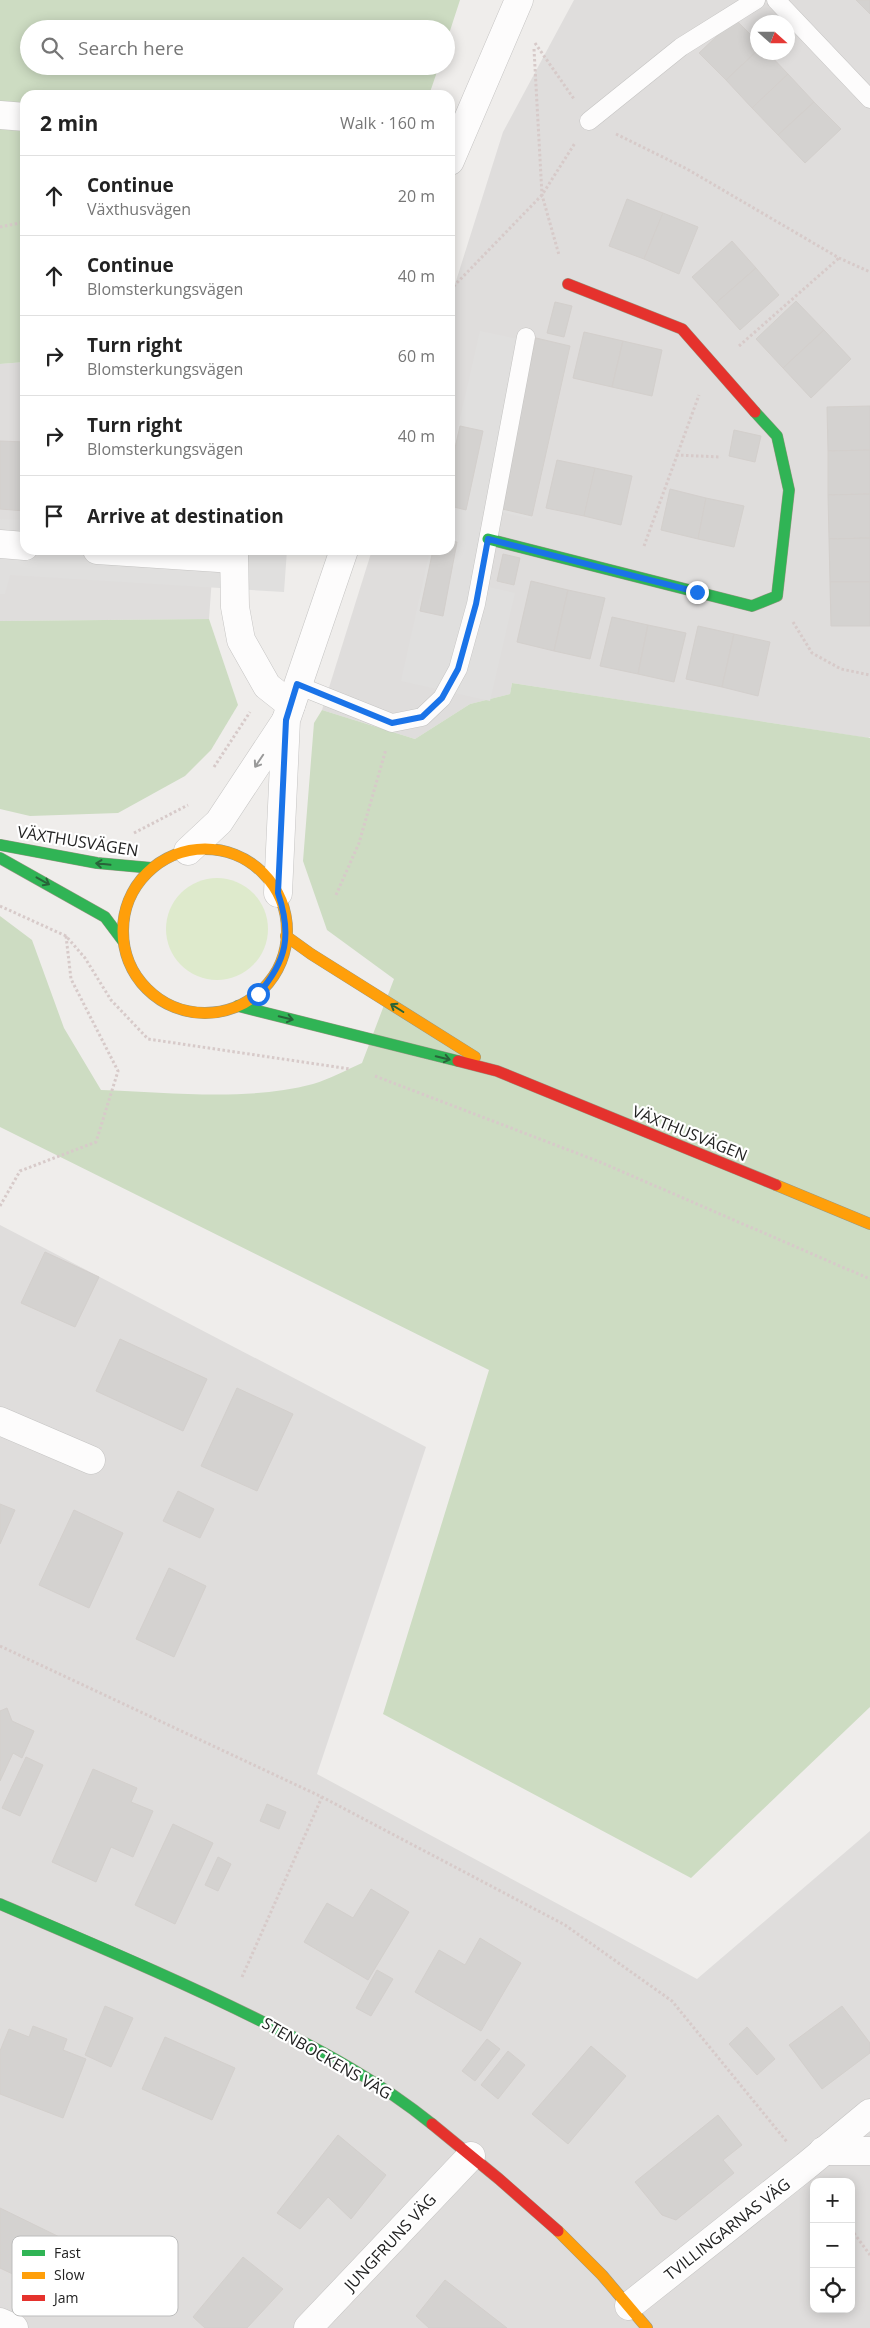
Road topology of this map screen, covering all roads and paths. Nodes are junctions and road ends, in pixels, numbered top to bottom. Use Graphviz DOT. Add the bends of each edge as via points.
graph roads {
  1 [pos="519,0"];
  2 [pos="756,0"];
  3 [pos="776,0"];
  4 [pos="870,99"];
  5 [pos="0,115"];
  6 [pos="20,117"];
  7 [pos="589,121"];
  8 [pos="455,149"];
  9 [pos="542,195"];
  10 [pos="20,223"];
  11 [pos="0,227"];
  12 [pos="838,258"];
  13 [pos="870,272"];
  14 [pos="568,284"];
  15 [pos="455,285"];
  16 [pos="526,338"];
  17 [pos="713,365"];
  18 [pos="676,455"];
  19 [pos="721,457"];
  20 [pos="488,539"];
  21 [pos="0,544"];
  22 [pos="20,546"];
  23 [pos="234,555"];
  24 [pos="342,555"];
  25 [pos="634,575"];
  26 [pos="776,596"];
  27 [pos="870,675"];
  28 [pos="267,686"];
  29 [pos="291,703"];
  30 [pos="392,723"];
  31 [pos="211,772"];
  32 [pos="190,804"];
  33 [pos="127,837"];
  34 [pos="0,845"];
  35 [pos="188,851"];
  36 [pos="0,858"];
  37 [pos="152,868"];
  38 [pos="278,893"];
  39 [pos="336,895"];
  40 [pos="0,906"];
  41 [pos="66,936"];
  42 [pos="286,936"];
  43 [pos="124,941"];
  44 [pos="238,1006"];
  45 [pos="354,1070"];
  46 [pos="497,1071"];
  47 [pos="372,1074"];
  48 [pos="0,1206"];
  49 [pos="870,1224"];
  50 [pos="870,1279"];
  51 [pos="0,1421"];
  52 [pos="92,1460"];
  53 [pos="0,1646"];
  54 [pos="322,1798"];
  55 [pos="0,1904"];
  56 [pos="229,2005"];
  57 [pos="870,2113"];
  58 [pos="870,2151"];
  59 [pos="471,2156"];
  60 [pos="815,2158"];
  61 [pos="855,2234"];
  62 [pos="870,2255"];
  63 [pos="629,2306"];
  64 [pos="0,2322"];
  65 [pos="14,2328"];
  66 [pos="308,2328"];
  67 [pos="647,2328"];
  1 -- 8 [label="street"];
  2 -- 7 [label="lane" via="681,47"];
  3 -- 4 [label="lane"];
  5 -- 6 [label="street"];
  7 -- 9 [label="path"];
  7 -- 9 [label="path" via="534,41"];
  7 -- 12 [label="path" via="687,169"];
  9 -- 15 [label="path"];
  10 -- 11 [label="path"];
  12 -- 13 [label="path"];
  12 -- 17 [label="path"];
  14 -- 17 [label="street" via="682,329"];
  16 -- 20 [label="lane"];
  17 -- 18 [label="path"];
  17 -- 26 [label="street" via="777,436 789,490"];
  18 -- 19 [label="path"];
  18 -- 25 [label="path"];
  20 -- 25 [label="street"];
  20 -- 30 [label="lane" via="476,604 458,669 442,698 422,717"];
  21 -- 22 [label="street"];
  23 -- 28 [label="street" via="234,607 241,640"];
  24 -- 29 [label="street"];
  25 -- 26 [label="street" via="752,606"];
  26 -- 27 [label="path" via="812,653 841,669"];
  28 -- 29 [label="street"];
  28 -- 31 [label="path"];
  29 -- 30 [label="lane"];
  29 -- 35 [label="street, one-way" via="219,822"];
  29 -- 38 [label="street"];
  30 -- 39 [label="path" via="359,843"];
  32 -- 33 [label="path"];
  37 -- 34 [label="street, VÄXTHUSVÄGEN, one-way" via="97,863"];
  35 -- 37 [label="street, VÄXTHUSVÄGEN" via="168,857"];
  35 -- 38 [label="street, VÄXTHUSVÄGEN" via="228,852 248,861 265,875"];
  36 -- 43 [label="street, VÄXTHUSVÄGEN, one-way" via="105,917"];
  37 -- 43 [label="street, VÄXTHUSVÄGEN" via="128,901"];
  38 -- 42 [label="street, VÄXTHUSVÄGEN" via="285,914"];
  40 -- 41 [label="path"];
  41 -- 45 [label="path" via="85,958 111,1000 148,1039"];
  41 -- 48 [label="path" via="71,979 118,1071 96,1142 20,1171"];
  42 -- 44 [label="street, VÄXTHUSVÄGEN" via="282,958 272,978 258,994"];
  46 -- 42 [label="street, VÄXTHUSVÄGEN, one-way"];
  43 -- 44 [label="street, VÄXTHUSVÄGEN" via="128,960 139,980 155,996 174,1007 217,1012"];
  44 -- 46 [label="street, VÄXTHUSVÄGEN, one-way"];
  46 -- 49 [label="street, VÄXTHUSVÄGEN"];
  47 -- 50 [label="path" via="600,1162"];
  51 -- 52 [label="street"];
  53 -- 54 [label="path"];
  54 -- 56 [label="path"];
  54 -- 60 [label="path" via="565,1925 672,2001"];
  55 -- 56 [label="street, STENBOCKENS VÄG"];
  56 -- 59 [label="street, STENBOCKENS VÄG" via="385,2088"];
  57 -- 60 [label="street, TVILLINGARNAS VÄG"];
  58 -- 60 [label="street"];
  59 -- 63 [label="street, STENBOCKENS VÄG" via="570,2242"];
  59 -- 66 [label="street, JUNGFRUNS VÄG"];
  60 -- 63 [label="street, TVILLINGARNAS VÄG"];
  61 -- 62 [label="path"];
  63 -- 67 [label="street, STENBOCKENS VÄG"];
  64 -- 65 [label="street"];
}
